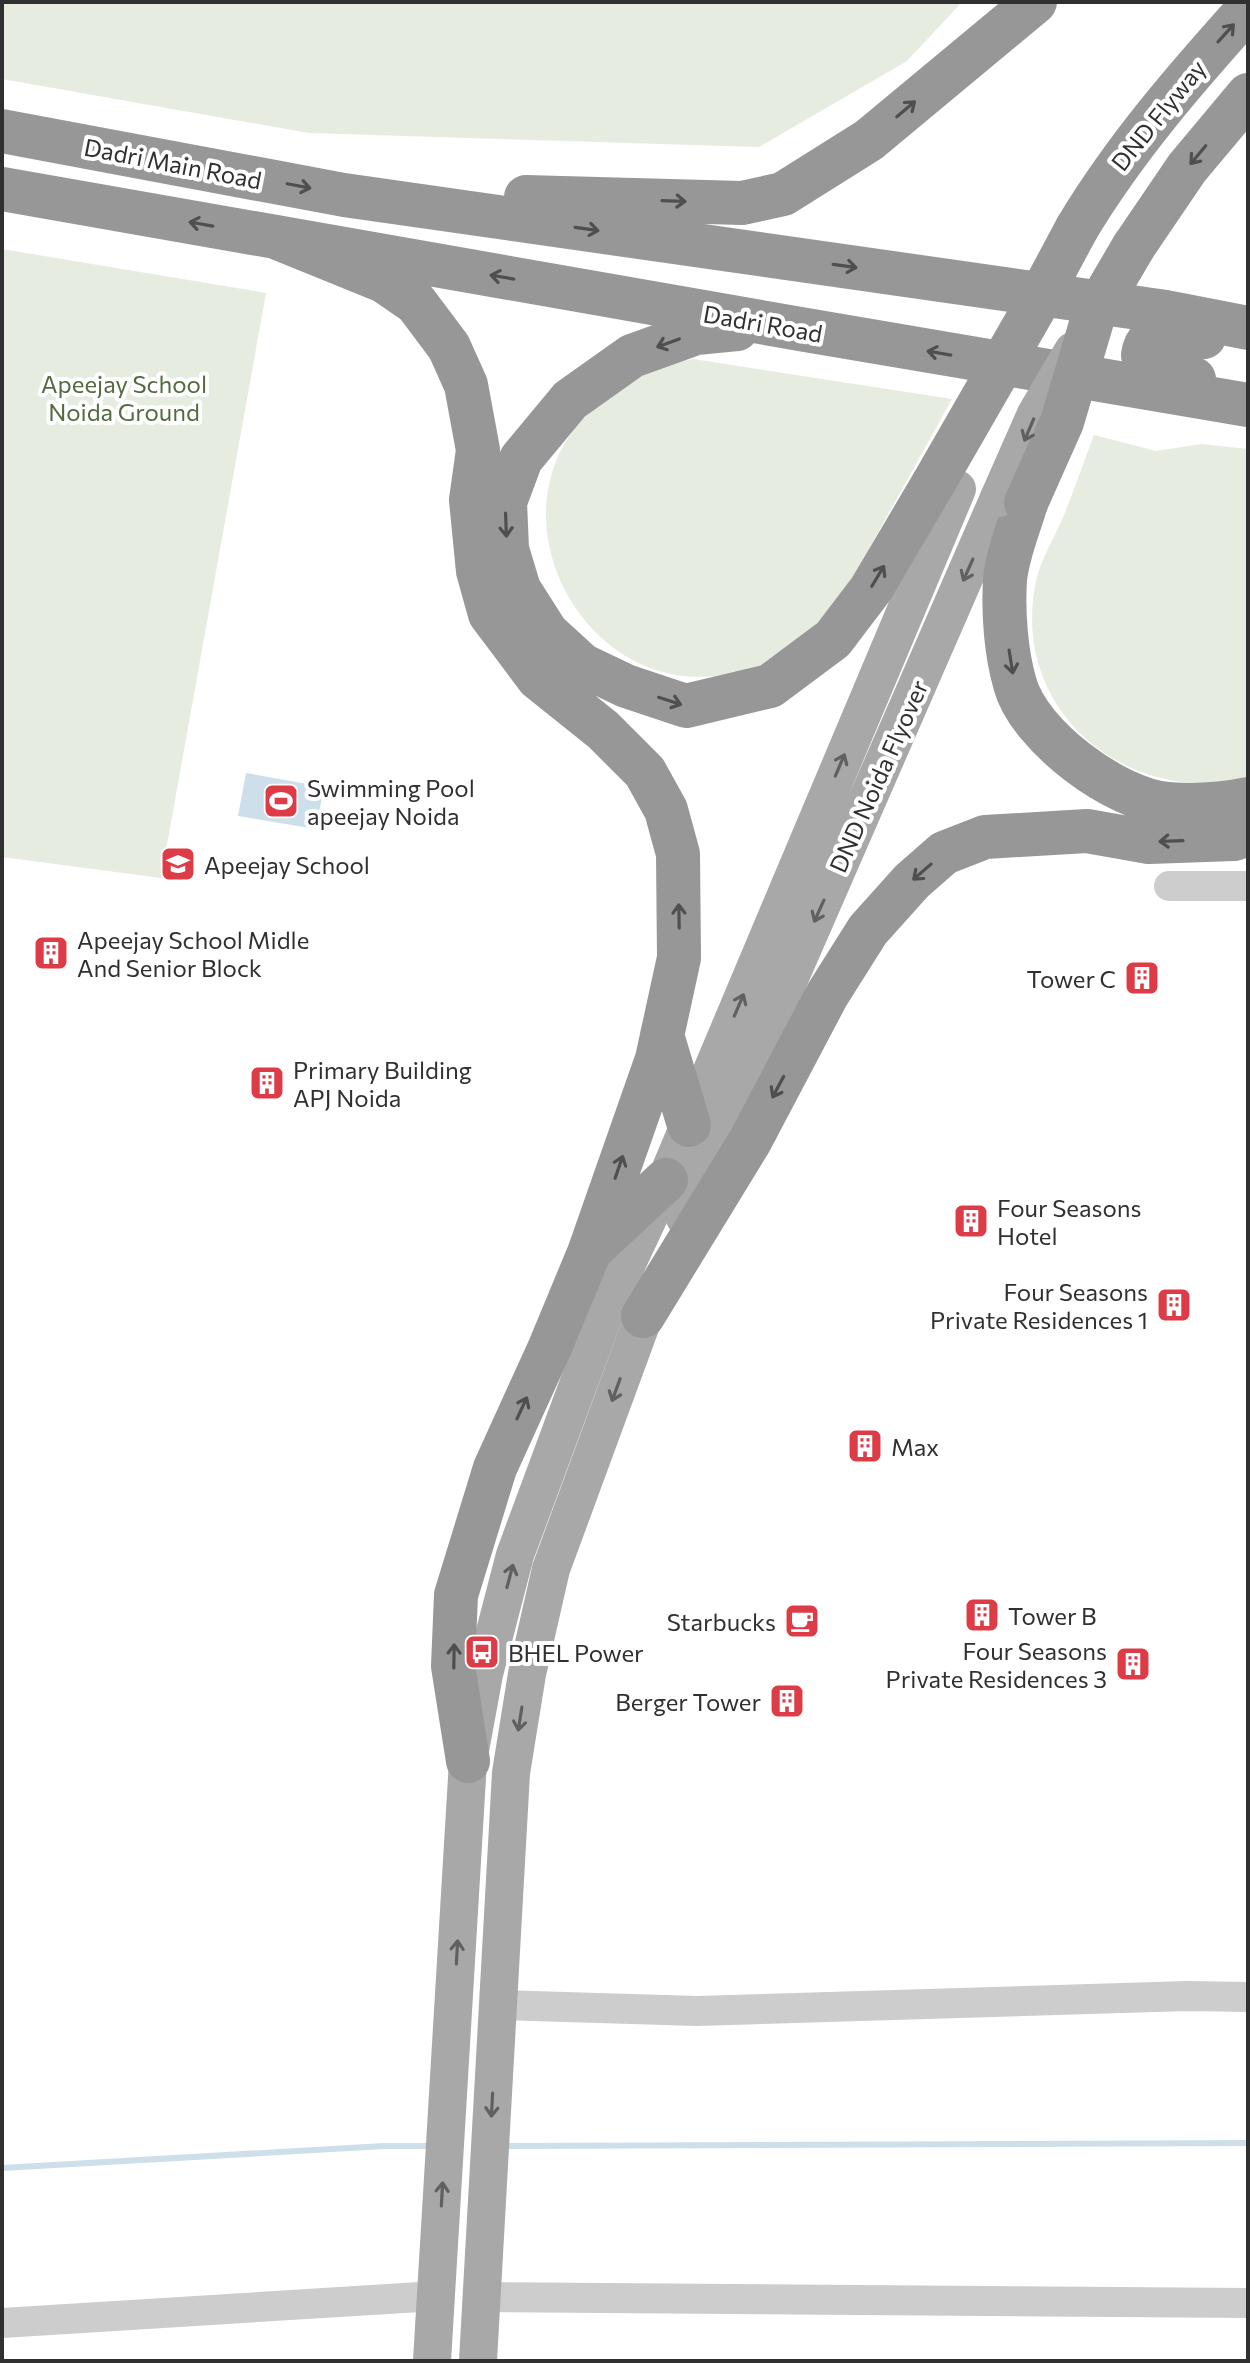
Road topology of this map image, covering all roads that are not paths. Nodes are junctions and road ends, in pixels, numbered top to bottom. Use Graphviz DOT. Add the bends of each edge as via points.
graph roads {
  1 [pos="1035,2"];
  2 [pos="1248,9"];
  3 [pos="1248,95"];
  4 [pos="2,131"];
  5 [pos="2,189"];
  6 [pos="344,195"];
  7 [pos="278,238"];
  8 [pos="1248,328"];
  9 [pos="800,329"];
  10 [pos="1248,346"];
  11 [pos="1248,389"];
  12 [pos="1182,394"];
  13 [pos="1248,405"];
  14 [pos="1248,423"];
  15 [pos="945,486"];
  16 [pos="1012,501"];
  17 [pos="1248,799"];
  18 [pos="1248,834"];
  19 [pos="1169,886"];
  20 [pos="1248,886"];
  21 [pos="662,1035"];
  22 [pos="689,1125"];
  23 [pos="666,1180"];
  24 [pos="589,1253"];
  25 [pos="643,1316"];
  26 [pos="468,1761"];
  27 [pos="1248,1997"];
  28 [pos="497,2016"];
  29 [pos="436,2284"];
  30 [pos="481,2284"];
  31 [pos="1248,2303"];
  32 [pos="2,2323"];
  33 [pos="432,2361"];
  34 [pos="478,2361"];
  6 -- 1 [label="highway, one-way" via="742,203 783,194 869,140"];
  15 -- 2 [label="highway, DND Flyway, one-way, bridge" via="1103,184 1179,86"];
  3 -- 16 [label="highway, one-way, bridge" via="1187,168 1094,314 1062,422"];
  4 -- 6 [label="highway, Dadri Main Road, one-way"];
  7 -- 5 [label="highway, one-way"];
  6 -- 8 [label="highway, one-way" via="1073,298"];
  9 -- 7 [label="highway, Dadri Road, one-way"];
  21 -- 7 [label="highway, one-way" via="679,958 678,854 666,810 645,772 538,678 490,614 478,571 471,500 478,450 466,385 449,347 416,303 384,281"];
  12 -- 9 [label="highway, Dadri Road, one-way"];
  9 -- 15 [label="highway, one-way" via="696,333 632,356 570,400 521,459 505,502 507,549 519,589 547,633 582,665 686,706 770,686 833,639"];
  10 -- 11 [label="highway" via="1165,332 1152,336 1143,355 1168,375"];
  12 -- 13 [label="highway, Dadri Road"];
  12 -- 14 [label="highway"];
  22 -- 15 [label="main road, DND Noida Flyover, one-way"];
  16 -- 17 [label="highway, one-way" via="1005,578 1008,642 1015,687 1037,723 1070,759 1119,789 1166,804"];
  16 -- 25 [label="main road, DND Noida Flyover, one-way"];
  18 -- 25 [label="highway, one-way" via="1149,842 1087,831 985,837 944,853 868,930 827,995 750,1141"];
  19 -- 20 [label="street"];
  21 -- 22 [label="highway"];
  24 -- 21 [label="highway, one-way"];
  22 -- 23 [label="main road, DND Noida Flyover"];
  23 -- 24 [label="highway"];
  26 -- 23 [label="main road, DND Noida Flyover, one-way" via="515,1555 608,1304"];
  26 -- 24 [label="highway, one-way" via="453,1666 456,1595 495,1468"];
  25 -- 28 [label="main road, DND Noida Flyover, one-way" via="551,1569 527,1674 511,1773"];
  29 -- 26 [label="main road, DND Noida Flyover, one-way"];
  27 -- 28 [label="street"];
  28 -- 30 [label="main road, DND Noida Flyover, one-way"];
  29 -- 32 [label="street"];
  29 -- 33 [label="main road, DND Noida Flyover"];
  30 -- 31 [label="street"];
  30 -- 34 [label="main road, DND Noida Flyover"];
}
